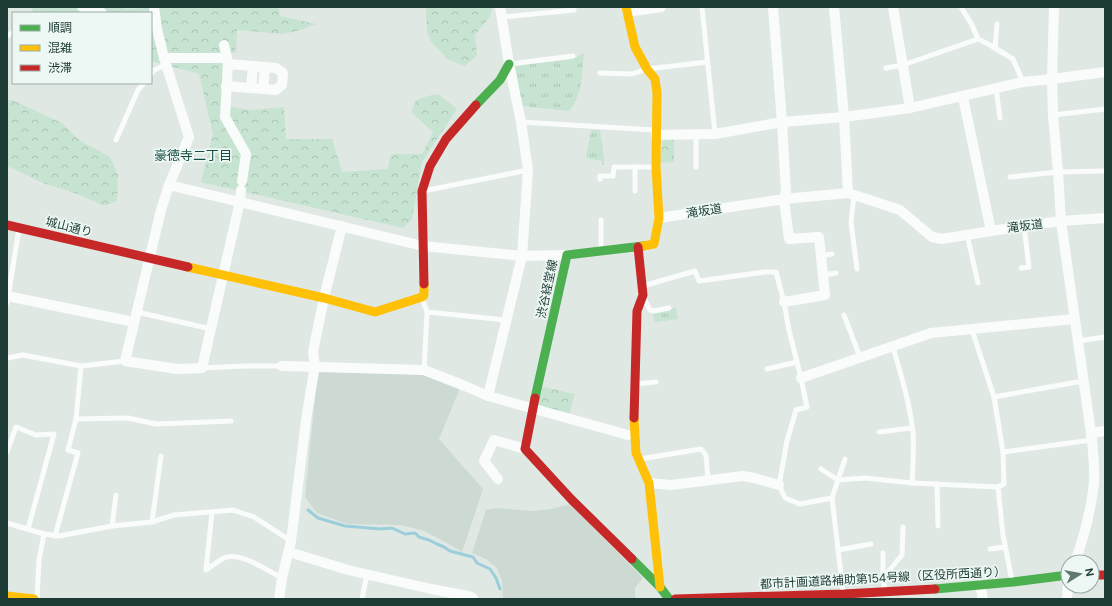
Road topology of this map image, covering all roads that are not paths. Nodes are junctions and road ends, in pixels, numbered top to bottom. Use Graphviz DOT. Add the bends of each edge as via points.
graph roads {
  1 [pos="82,7"];
  2 [pos="154,7"];
  3 [pos="574,7"];
  4 [pos="661,7"];
  5 [pos="702,7"];
  6 [pos="773,7"];
  7 [pos="834,7"];
  8 [pos="892,7"];
  9 [pos="961,7"];
  10 [pos="1054,7"];
  11 [pos="626,9"];
  12 [pos="99,12"];
  13 [pos="501,12"];
  14 [pos="998,24"];
  15 [pos="154,28"];
  16 [pos="978,39"];
  17 [pos="224,45"];
  18 [pos="995,48"];
  19 [pos="573,56"];
  20 [pos="165,61"];
  21 [pos="228,61"];
  22 [pos="707,62"];
  23 [pos="509,64"];
  24 [pos="903,65"];
  25 [pos="253,66"];
  26 [pos="265,67"];
  27 [pos="886,68"];
  28 [pos="648,69"];
  29 [pos="152,72"];
  30 [pos="1105,72"];
  31 [pos="600,73"];
  32 [pos="1052,79"];
  33 [pos="1023,82"];
  34 [pos="143,84"];
  35 [pos="226,86"];
  36 [pos="251,88"];
  37 [pos="996,88"];
  38 [pos="263,89"];
  39 [pos="963,97"];
  40 [pos="910,108"];
  41 [pos="1105,109"];
  42 [pos="1053,115"];
  43 [pos="844,117"];
  44 [pos="1000,118"];
  45 [pos="521,122"];
  46 [pos="782,122"];
  47 [pos="656,133"];
  48 [pos="696,134"];
  49 [pos="715,134"];
  50 [pos="116,140"];
  51 [pos="635,167"];
  52 [pos="656,167"];
  53 [pos="696,167"];
  54 [pos="528,170"];
  55 [pos="1105,170"];
  56 [pos="1058,172"];
  57 [pos="1010,176"];
  58 [pos="600,180"];
  59 [pos="169,185"];
  60 [pos="422,191"];
  61 [pos="635,191"];
  62 [pos="851,195"];
  63 [pos="784,199"];
  64 [pos="240,201"];
  65 [pos="659,218"];
  66 [pos="1105,218"];
  67 [pos="601,220"];
  68 [pos="1061,221"];
  69 [pos="7,225"];
  70 [pos="342,226"];
  71 [pos="1024,226"];
  72 [pos="19,228"];
  73 [pos="991,231"];
  74 [pos="967,235"];
  75 [pos="423,246"];
  76 [pos="638,247"];
  77 [pos="601,251"];
  78 [pos="832,254"];
  79 [pos="567,255"];
  80 [pos="522,256"];
  81 [pos="821,256"];
  82 [pos="150,258"];
  83 [pos="1021,268"];
  84 [pos="858,269"];
  85 [pos="836,273"];
  86 [pos="224,275"];
  87 [pos="823,275"];
  88 [pos="978,283"];
  89 [pos="643,291"];
  90 [pos="422,297"];
  91 [pos="7,298"];
  92 [pos="324,298"];
  93 [pos="784,302"];
  94 [pos="669,308"];
  95 [pos="137,312"];
  96 [pos="427,312"];
  97 [pos="844,315"];
  98 [pos="1074,319"];
  99 [pos="506,320"];
  100 [pos="134,322"];
  101 [pos="211,329"];
  102 [pos="972,330"];
  103 [pos="1105,337"];
  104 [pos="1078,341"];
  105 [pos="893,347"];
  106 [pos="860,357"];
  107 [pos="7,358"];
  108 [pos="125,361"];
  109 [pos="797,362"];
  110 [pos="81,366"];
  111 [pos="282,366"];
  112 [pos="315,366"];
  113 [pos="202,368"];
  114 [pos="768,369"];
  115 [pos="424,370"];
  116 [pos="801,378"];
  117 [pos="1083,381"];
  118 [pos="656,382"];
  119 [pos="632,384"];
  120 [pos="488,396"];
  121 [pos="994,396"];
  122 [pos="533,408"];
  123 [pos="76,419"];
  124 [pos="230,421"];
  125 [pos="912,428"];
  126 [pos="1105,431"];
  127 [pos="879,432"];
  128 [pos="628,435"];
  129 [pos="1091,436"];
  130 [pos="525,449"];
  131 [pos="7,452"];
  132 [pos="1003,452"];
  133 [pos="161,456"];
  134 [pos="638,456"];
  135 [pos="845,459"];
  136 [pos="1094,465"];
  137 [pos="1105,465"];
  138 [pos="821,469"];
  139 [pos="498,479"];
  140 [pos="708,480"];
  141 [pos="838,480"];
  142 [pos="649,483"];
  143 [pos="912,483"];
  144 [pos="937,484"];
  145 [pos="778,485"];
  146 [pos="998,487"];
  147 [pos="116,495"];
  148 [pos="832,498"];
  149 [pos="212,512"];
  150 [pos="152,522"];
  151 [pos="7,523"];
  152 [pos="112,526"];
  153 [pos="938,526"];
  154 [pos="903,527"];
  155 [pos="28,529"];
  156 [pos="44,534"];
  157 [pos="55,536"];
  158 [pos="291,541"];
  159 [pos="871,544"];
  160 [pos="1006,547"];
  161 [pos="990,549"];
  162 [pos="838,550"];
  163 [pos="289,552"];
  164 [pos="883,553"];
  165 [pos="1078,554"];
  166 [pos="367,574"];
  167 [pos="1060,576"];
  168 [pos="282,578"];
  169 [pos="883,578"];
  170 [pos="1013,582"];
  171 [pos="980,585"];
  172 [pos="660,587"];
  173 [pos="885,592"];
  174 [pos="844,594"];
  175 [pos="921,595"];
  176 [pos="7,596"];
  177 [pos="871,596"];
  178 [pos="822,597"];
  179 [pos="473,598"];
  180 [pos="766,598"];
  181 [pos="35,599"];
  182 [pos="278,599"];
  183 [pos="362,599"];
  184 [pos="669,599"];
  185 [pos="675,599"];
  186 [pos="983,599"];
  1 -- 12 [label="street"];
  2 -- 15 [label="street"];
  3 -- 13 [label="lane" via="574,10"];
  4 -- 11 [label="street"];
  5 -- 22 [label="lane"];
  6 -- 46 [label="street"];
  7 -- 43 [label="street"];
  8 -- 24 [label="street"];
  9 -- 16 [label="lane"];
  10 -- 32 [label="street"];
  11 -- 28 [label="street, 渋谷経堂線" via="635,48"];
  13 -- 23 [label="street"];
  14 -- 18 [label="lane"];
  15 -- 20 [label="street"];
  16 -- 18 [label="lane"];
  16 -- 24 [label="lane"];
  17 -- 21 [label="street"];
  18 -- 33 [label="lane" via="1013,59"];
  19 -- 23 [label="lane"];
  20 -- 21 [label="street"];
  20 -- 29 [label="lane"];
  20 -- 59 [label="street" via="188,137"];
  21 -- 25 [label="street"];
  21 -- 35 [label="street"];
  22 -- 28 [label="lane"];
  22 -- 49 [label="lane"];
  23 -- 45 [label="street"];
  23 -- 60 [label="street" via="500,80 446,139 430,166"];
  24 -- 27 [label="lane"];
  24 -- 40 [label="street"];
  25 -- 26 [label="street"];
  25 -- 36 [label="street"];
  26 -- 38 [label="street"];
  26 -- 38 [label="street" via="276,68 283,73 282,85 276,90"];
  28 -- 31 [label="lane" via="632,74"];
  28 -- 47 [label="street, 渋谷経堂線" via="655,79 657,93"];
  30 -- 32 [label="street"];
  32 -- 33 [label="street"];
  32 -- 42 [label="street"];
  33 -- 37 [label="street"];
  34 -- 50 [label="lane" via="138,90"];
  35 -- 36 [label="street"];
  35 -- 64 [label="street" via="225,117 246,154"];
  36 -- 38 [label="street"];
  37 -- 39 [label="street"];
  37 -- 44 [label="lane"];
  39 -- 40 [label="street"];
  39 -- 73 [label="street"];
  40 -- 43 [label="street"];
  41 -- 42 [label="lane"];
  42 -- 56 [label="street"];
  43 -- 46 [label="street"];
  43 -- 62 [label="street"];
  45 -- 47 [label="lane"];
  45 -- 54 [label="street"];
  46 -- 49 [label="street"];
  46 -- 63 [label="street" via="786,192"];
  47 -- 48 [label="street"];
  47 -- 52 [label="street, 渋谷経堂線"];
  48 -- 49 [label="street"];
  48 -- 53 [label="lane"];
  51 -- 52 [label="lane"];
  51 -- 58 [label="lane" via="614,167 614,176 600,176"];
  51 -- 61 [label="lane"];
  52 -- 65 [label="street, 渋谷経堂線"];
  54 -- 60 [label="lane"];
  54 -- 80 [label="street"];
  55 -- 56 [label="lane"];
  56 -- 57 [label="lane"];
  56 -- 68 [label="street"];
  59 -- 64 [label="street"];
  59 -- 82 [label="street"];
  60 -- 75 [label="street"];
  62 -- 63 [label="street, 滝坂道"];
  62 -- 74 [label="street, 滝坂道" via="900,210 932,237 942,239"];
  62 -- 84 [label="lane" via="851,222"];
  63 -- 65 [label="street, 滝坂道"];
  63 -- 81 [label="street" via="789,239 819,237"];
  64 -- 70 [label="street"];
  64 -- 86 [label="street"];
  65 -- 76 [label="street, 渋谷経堂線" via="654,244"];
  66 -- 68 [label="street, 滝坂道"];
  67 -- 77 [label="lane"];
  68 -- 71 [label="street, 滝坂道"];
  68 -- 98 [label="street"];
  69 -- 72 [label="street, 城山通り"];
  70 -- 75 [label="street"];
  70 -- 92 [label="street"];
  71 -- 73 [label="street, 滝坂道"];
  71 -- 83 [label="lane" via="1028,267"];
  72 -- 82 [label="street, 城山通り"];
  72 -- 91 [label="lane"];
  73 -- 74 [label="street, 滝坂道"];
  74 -- 88 [label="lane"];
  75 -- 80 [label="street"];
  75 -- 90 [label="street"];
  76 -- 77 [label="street, 渋谷経堂線"];
  76 -- 89 [label="street"];
  77 -- 79 [label="street, 渋谷経堂線"];
  78 -- 81 [label="lane"];
  79 -- 80 [label="street"];
  79 -- 122 [label="street, 渋谷経堂線"];
  80 -- 99 [label="street"];
  81 -- 87 [label="street"];
  82 -- 86 [label="street, 城山通り"];
  82 -- 95 [label="street"];
  85 -- 87 [label="lane"];
  86 -- 92 [label="street, 城山通り"];
  86 -- 101 [label="street"];
  87 -- 93 [label="street" via="825,295"];
  89 -- 93 [label="lane" via="695,271 699,281 776,272"];
  89 -- 94 [label="lane" via="650,310"];
  89 -- 119 [label="street" via="630,305"];
  90 -- 92 [label="street, 城山通り" via="375,312"];
  90 -- 96 [label="lane"];
  91 -- 100 [label="street"];
  92 -- 112 [label="street" via="313,352"];
  93 -- 109 [label="lane"];
  95 -- 100 [label="street"];
  95 -- 101 [label="lane"];
  96 -- 99 [label="lane"];
  96 -- 115 [label="lane"];
  97 -- 106 [label="lane"];
  98 -- 102 [label="street"];
  98 -- 104 [label="street"];
  99 -- 120 [label="street"];
  100 -- 108 [label="street"];
  101 -- 113 [label="street"];
  102 -- 105 [label="street" via="931,333"];
  102 -- 121 [label="lane"];
  103 -- 104 [label="lane"];
  104 -- 117 [label="street"];
  105 -- 106 [label="street"];
  105 -- 125 [label="lane"];
  106 -- 116 [label="street"];
  107 -- 110 [label="lane" via="23,355"];
  108 -- 110 [label="lane"];
  108 -- 113 [label="street" via="177,369"];
  109 -- 114 [label="lane"];
  109 -- 116 [label="lane"];
  110 -- 123 [label="lane"];
  111 -- 112 [label="street"];
  111 -- 113 [label="lane"];
  112 -- 115 [label="street"];
  112 -- 158 [label="street"];
  115 -- 120 [label="street"];
  116 -- 145 [label="lane" via="807,407 796,410"];
  117 -- 121 [label="lane"];
  117 -- 129 [label="street"];
  118 -- 119 [label="lane"];
  119 -- 128 [label="street"];
  119 -- 134 [label="street"];
  120 -- 122 [label="street"];
  121 -- 132 [label="lane"];
  122 -- 128 [label="street"];
  122 -- 130 [label="street, 渋谷経堂線"];
  123 -- 124 [label="lane" via="128,418 156,424"];
  123 -- 157 [label="lane" via="68,450 78,453"];
  125 -- 127 [label="lane"];
  125 -- 143 [label="lane"];
  126 -- 129 [label="street"];
  128 -- 134 [label="street"];
  129 -- 132 [label="lane"];
  129 -- 136 [label="street"];
  130 -- 139 [label="street" via="494,440 484,460"];
  130 -- 172 [label="street"];
  131 -- 155 [label="lane" via="16,426 36,435 54,434"];
  132 -- 146 [label="lane" via="1004,484"];
  133 -- 150 [label="lane"];
  134 -- 140 [label="lane" via="701,449 706,455"];
  134 -- 142 [label="street"];
  135 -- 141 [label="lane"];
  136 -- 137 [label="street"];
  136 -- 165 [label="street" via="1094,482 1087,521"];
  138 -- 141 [label="lane"];
  140 -- 142 [label="street" via="671,485"];
  140 -- 145 [label="street" via="743,476"];
  141 -- 143 [label="lane" via="866,478"];
  141 -- 148 [label="lane"];
  142 -- 172 [label="street"];
  143 -- 144 [label="lane"];
  144 -- 146 [label="lane"];
  144 -- 153 [label="lane"];
  145 -- 148 [label="lane" via="785,498 800,504"];
  146 -- 160 [label="lane"];
  147 -- 152 [label="lane"];
  148 -- 162 [label="lane"];
  149 -- 150 [label="lane" via="174,515"];
  149 -- 158 [label="lane" via="233,510 254,517"];
  149 -- 168 [label="lane" via="206,570 224,558 233,556 254,563"];
  150 -- 152 [label="lane"];
  151 -- 155 [label="lane"];
  152 -- 157 [label="lane"];
  154 -- 169 [label="lane" via="902,555"];
  155 -- 156 [label="lane"];
  156 -- 157 [label="lane"];
  156 -- 181 [label="lane"];
  158 -- 163 [label="street"];
  159 -- 162 [label="lane"];
  160 -- 161 [label="lane"];
  160 -- 170 [label="lane"];
  162 -- 174 [label="lane"];
  163 -- 166 [label="street"];
  163 -- 168 [label="street"];
  164 -- 169 [label="lane"];
  166 -- 179 [label="street"];
  166 -- 183 [label="lane"];
  167 -- 170 [label="street, 都市計画道路補助第154号線（区役所西通り）"];
  168 -- 182 [label="street"];
  169 -- 173 [label="lane"];
  170 -- 171 [label="street, 都市計画道路補助第154号線（区役所西通り）"];
  171 -- 175 [label="street, 都市計画道路補助第154号線（区役所西通り）"];
  171 -- 186 [label="street"];
  172 -- 184 [label="street"];
  173 -- 175 [label="street, 都市計画道路補助第154号線（区役所西通り）"];
  173 -- 177 [label="street, 都市計画道路補助第154号線（区役所西通り）"];
  174 -- 177 [label="street, 都市計画道路補助第154号線（区役所西通り）"];
  174 -- 178 [label="street, 都市計画道路補助第154号線（区役所西通り）"];
  176 -- 181 [label="street"];
  178 -- 180 [label="street, 都市計画道路補助第154号線（区役所西通り）"];
  180 -- 185 [label="street, 都市計画道路補助第154号線（区役所西通り）"];
}
